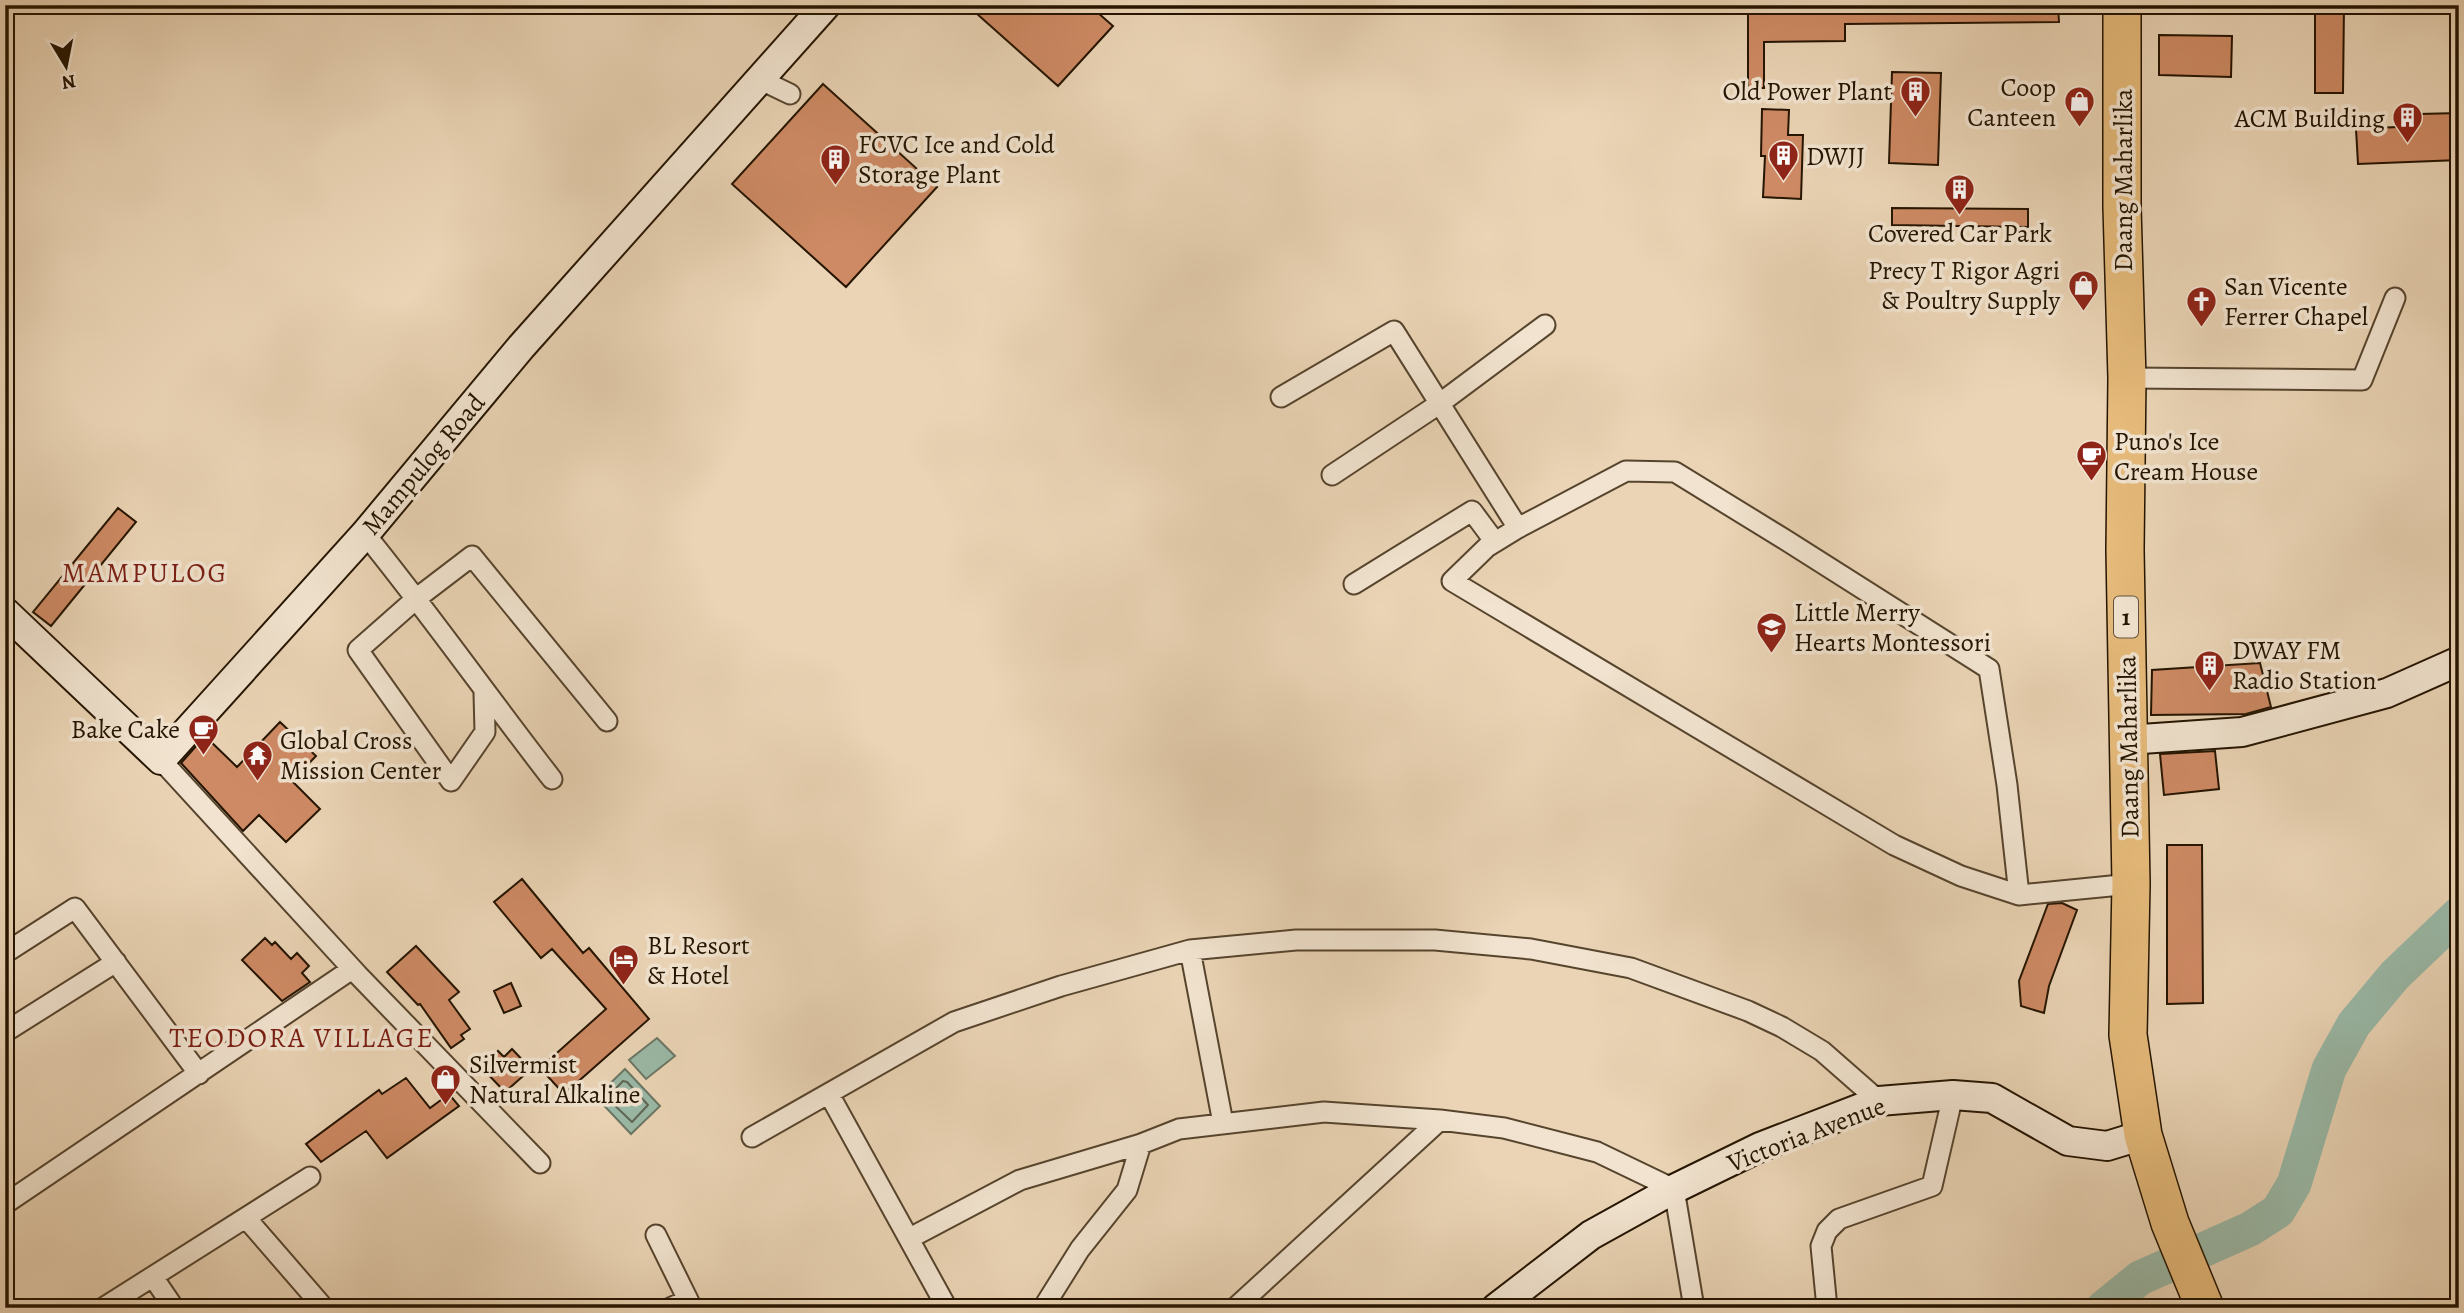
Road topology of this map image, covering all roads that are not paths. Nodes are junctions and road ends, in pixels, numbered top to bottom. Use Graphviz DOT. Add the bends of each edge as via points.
graph roads {
  1 [pos="826,5"];
  2 [pos="2122,5"];
  3 [pos="759,79"];
  4 [pos="790,94"];
  5 [pos="2395,298"];
  6 [pos="1545,325"];
  7 [pos="2127,378"];
  8 [pos="1281,397"];
  9 [pos="1439,404"];
  10 [pos="1332,475"];
  11 [pos="1518,528"];
  12 [pos="365,534"];
  13 [pos="1495,542"];
  14 [pos="1354,584"];
  15 [pos="417,598"];
  16 [pos="5,612"];
  17 [pos="2459,661"];
  18 [pos="484,692"];
  19 [pos="607,721"];
  20 [pos="2127,740"];
  21 [pos="161,760"];
  22 [pos="552,779"];
  23 [pos="2131,884"];
  24 [pos="2019,895"];
  25 [pos="1190,950"];
  26 [pos="5,953"];
  27 [pos="116,962"];
  28 [pos="352,969"];
  29 [pos="5,1032"];
  30 [pos="199,1074"];
  31 [pos="829,1094"];
  32 [pos="1953,1095"];
  33 [pos="1880,1101"];
  34 [pos="1440,1120"];
  35 [pos="1223,1123"];
  36 [pos="2143,1135"];
  37 [pos="752,1138"];
  38 [pos="1141,1144"];
  39 [pos="540,1164"];
  40 [pos="310,1177"];
  41 [pos="1674,1189"];
  42 [pos="5,1204"];
  43 [pos="246,1219"];
  44 [pos="656,1235"];
  45 [pos="910,1238"];
  46 [pos="153,1277"];
  47 [pos="2200,1298"];
  48 [pos="684,1305"];
  49 [pos="103,1308"];
  50 [pos="174,1308"];
  51 [pos="324,1308"];
  52 [pos="947,1308"];
  53 [pos="1043,1308"];
  54 [pos="1235,1308"];
  55 [pos="1496,1308"];
  56 [pos="1694,1308"];
  57 [pos="1827,1308"];
  1 -- 3 [label="street, Mampulog Road"];
  2 -- 7 [label="highway, Daang Maharlika / 1"];
  3 -- 4 [label="street"];
  3 -- 12 [label="street, Mampulog Road" via="521,347"];
  5 -- 7 [label="street" via="2362,380"];
  6 -- 9 [label="street"];
  7 -- 20 [label="highway, Daang Maharlika / 1"];
  8 -- 9 [label="street" via="1394,331"];
  9 -- 10 [label="street"];
  9 -- 11 [label="street"];
  11 -- 13 [label="street"];
  11 -- 24 [label="street" via="1626,471 1675,472 1989,669"];
  12 -- 15 [label="street"];
  12 -- 21 [label="street, Mampulog Road"];
  13 -- 14 [label="street" via="1472,511"];
  13 -- 24 [label="street" via="1452,581 1894,845 1961,876"];
  15 -- 18 [label="street"];
  15 -- 18 [label="street" via="358,650 451,781 485,732"];
  15 -- 19 [label="street" via="472,556"];
  16 -- 21 [label="street"];
  17 -- 20 [label="street" via="2387,693 2242,732"];
  18 -- 22 [label="street"];
  20 -- 23 [label="highway, Daang Maharlika / 1"];
  21 -- 28 [label="street"];
  23 -- 24 [label="street"];
  23 -- 36 [label="highway, Daang Maharlika / 1" via="2128,1035"];
  25 -- 31 [label="street" via="1060,986 954,1022"];
  25 -- 33 [label="street" via="1296,940 1435,940 1531,949 1631,968 1782,1027 1822,1051"];
  25 -- 35 [label="street"];
  26 -- 27 [label="street" via="75,908"];
  27 -- 29 [label="street"];
  27 -- 30 [label="street"];
  28 -- 30 [label="street"];
  28 -- 39 [label="street"];
  30 -- 42 [label="street"];
  31 -- 37 [label="street"];
  31 -- 45 [label="street"];
  32 -- 33 [label="street, Victoria Avenue"];
  32 -- 36 [label="street, Victoria Avenue" via="1992,1098 2068,1141 2107,1146"];
  32 -- 57 [label="street" via="1932,1186 1839,1219 1827,1231 1821,1246"];
  33 -- 41 [label="street, Victoria Avenue" via="1760,1147"];
  34 -- 35 [label="street" via="1324,1112"];
  34 -- 41 [label="street" via="1504,1128 1597,1152"];
  34 -- 54 [label="street"];
  35 -- 38 [label="street" via="1179,1129"];
  36 -- 47 [label="highway, Daang Maharlika / 1" via="2170,1223"];
  38 -- 45 [label="street" via="1020,1180"];
  38 -- 53 [label="street" via="1126,1190"];
  40 -- 43 [label="street"];
  41 -- 55 [label="street, Victoria Avenue" via="1591,1234"];
  41 -- 56 [label="street"];
  43 -- 46 [label="street"];
  43 -- 51 [label="street"];
  44 -- 48 [label="street"];
  45 -- 52 [label="street"];
  46 -- 49 [label="street"];
  46 -- 50 [label="street"];
}
